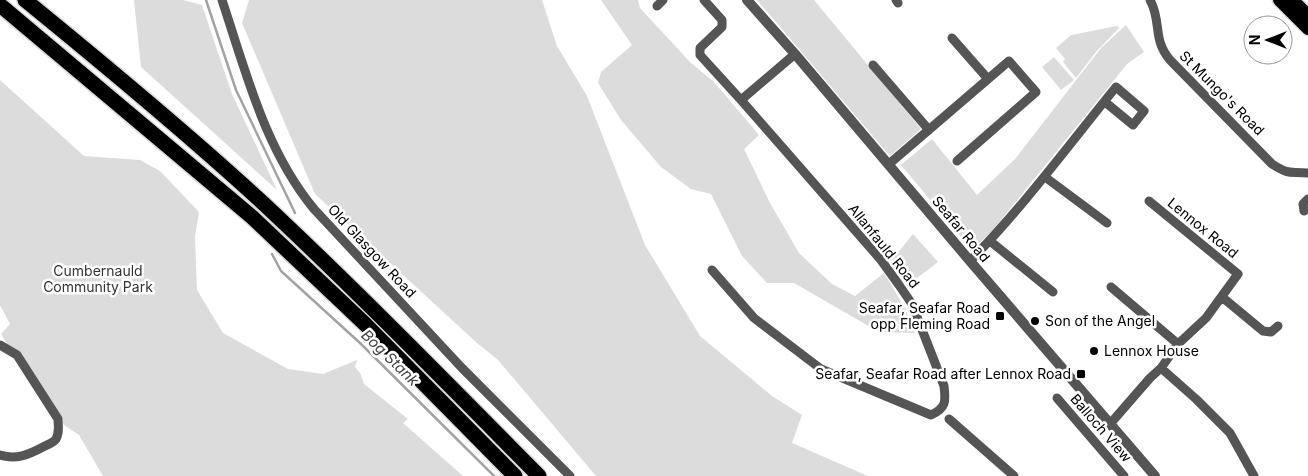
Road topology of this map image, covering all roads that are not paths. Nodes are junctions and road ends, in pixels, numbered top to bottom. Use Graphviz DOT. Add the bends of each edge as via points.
graph roads {
  1 [pos="25,0"];
  2 [pos="222,0"];
  3 [pos="704,0"];
  4 [pos="747,0"];
  5 [pos="1150,0"];
  6 [pos="1279,0"];
  7 [pos="1293,0"];
  8 [pos="0,5"];
  9 [pos="1308,15"];
  10 [pos="1308,30"];
  11 [pos="952,38"];
  12 [pos="795,54"];
  13 [pos="873,65"];
  14 [pos="988,79"];
  15 [pos="742,100"];
  16 [pos="1105,102"];
  17 [pos="929,130"];
  18 [pos="957,161"];
  19 [pos="888,164"];
  20 [pos="1308,173"];
  21 [pos="1045,177"];
  22 [pos="1308,199"];
  23 [pos="1149,201"];
  24 [pos="1304,211"];
  25 [pos="1106,223"];
  26 [pos="990,240"];
  27 [pos="970,261"];
  28 [pos="712,270"];
  29 [pos="1111,287"];
  30 [pos="1053,292"];
  31 [pos="1222,297"];
  32 [pos="1278,326"];
  33 [pos="1178,344"];
  34 [pos="0,345"];
  35 [pos="1161,368"];
  36 [pos="1057,398"];
  37 [pos="949,419"];
  38 [pos="1110,424"];
  39 [pos="0,455"];
  40 [pos="515,476"];
  41 [pos="539,476"];
  42 [pos="570,476"];
  43 [pos="1014,476"];
  44 [pos="1124,476"];
  45 [pos="1155,476"];
  46 [pos="1254,476"];
  1 -- 41 [label="highway" via="144,98 263,203 373,308"];
  2 -- 42 [label="street, Old Glasgow Road" via="272,141 298,190 462,368"];
  3 -- 15 [label="street, Allanfauld Road" via="722,20 722,27 700,48 700,55"];
  4 -- 12 [label="street, Seafar Road"];
  5 -- 20 [label="street, St Mungo's Road" via="1157,17 1158,40 1170,60 1272,164 1284,172"];
  6 -- 10 [label="main road"];
  7 -- 9 [label="main road"];
  8 -- 40 [label="highway" via="252,217 365,324"];
  11 -- 14 [label="street"];
  12 -- 15 [label="street"];
  12 -- 19 [label="street, Seafar Road"];
  13 -- 17 [label="street"];
  14 -- 17 [label="street"];
  14 -- 18 [label="street" via="1009,61 1039,89 982,146"];
  15 -- 28 [label="street, Allanfauld Road" via="881,260 912,304 944,386 946,400 940,411 931,415 821,369 754,318"];
  16 -- 21 [label="street"];
  17 -- 19 [label="street"];
  19 -- 27 [label="street, Seafar Road"];
  21 -- 25 [label="street"];
  21 -- 26 [label="street"];
  22 -- 24 [label="street" via="1303,204"];
  23 -- 31 [label="street, Lennox Road" via="1238,274"];
  26 -- 27 [label="street"];
  26 -- 30 [label="street"];
  27 -- 38 [label="street, Seafar Road"];
  29 -- 33 [label="street"];
  31 -- 32 [label="street" via="1263,331 1271,332"];
  31 -- 33 [label="street, Lennox Road" via="1206,318"];
  33 -- 35 [label="street, Lennox Road"];
  34 -- 39 [label="street" via="17,355 58,419 59,431 53,442 26,456"];
  35 -- 38 [label="street, Lennox Road"];
  35 -- 46 [label="street" via="1230,433"];
  36 -- 44 [label="street, Balloch View"];
  37 -- 43 [label="street"];
  38 -- 45 [label="street, Seafar Road"];
}
